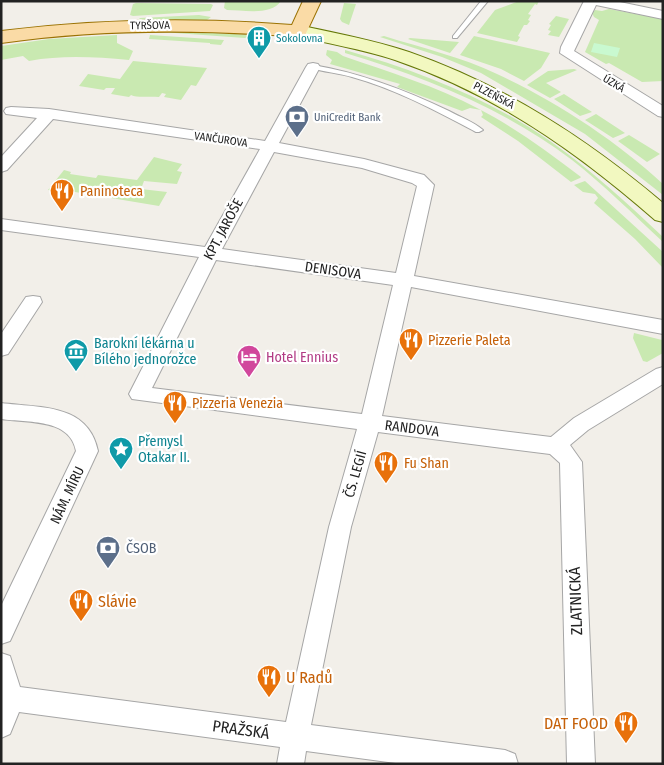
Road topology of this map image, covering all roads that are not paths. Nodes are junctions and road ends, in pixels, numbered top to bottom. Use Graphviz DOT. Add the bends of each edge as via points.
graph roads {
  1 [pos="312,1"];
  2 [pos="485,1"];
  3 [pos="593,1"];
  4 [pos="663,15"];
  5 [pos="298,31"];
  6 [pos="1,36"];
  7 [pos="455,37"];
  8 [pos="313,67"];
  9 [pos="11,111"];
  10 [pos="663,113"];
  11 [pos="49,114"];
  12 [pos="479,130"];
  13 [pos="268,146"];
  14 [pos="1,167"];
  15 [pos="426,185"];
  16 [pos="639,194"];
  17 [pos="663,202"];
  18 [pos="663,215"];
  19 [pos="1,224"];
  20 [pos="210,252"];
  21 [pos="404,280"];
  22 [pos="32,302"];
  23 [pos="663,326"];
  24 [pos="1,349"];
  25 [pos="663,374"];
  26 [pos="139,394"];
  27 [pos="1,411"];
  28 [pos="370,422"];
  29 [pos="555,446"];
  30 [pos="1,633"];
  31 [pos="1,665"];
  32 [pos="11,698"];
  33 [pos="1,724"];
  34 [pos="295,736"];
  35 [pos="290,764"];
  36 [pos="505,764"];
  37 [pos="581,764"];
  1 -- 5 [label="main road"];
  2 -- 7 [label="lane"];
  3 -- 4 [label="street"];
  3 -- 10 [label="street, ÚZKÁ" via="567,53"];
  5 -- 6 [label="main road, TYRŠOVA" via="171,24"];
  5 -- 16 [label="main road, PLZEŇSKÁ" via="392,52 470,82 556,130"];
  8 -- 12 [label="lane" via="335,70 393,90"];
  8 -- 13 [label="street, KPT. JAROŠE"];
  9 -- 11 [label="street, VANČUROVA"];
  11 -- 13 [label="street, VANČUROVA"];
  11 -- 14 [label="street"];
  13 -- 15 [label="street, VANČUROVA" via="364,164 418,179"];
  13 -- 20 [label="street, KPT. JAROŠE"];
  15 -- 21 [label="street, ČS. LEGIÍ"];
  16 -- 17 [label="lane"];
  16 -- 18 [label="main road, PLZEŇSKÁ"];
  19 -- 20 [label="street, DENISOVA"];
  20 -- 21 [label="street, DENISOVA"];
  20 -- 26 [label="street, KPT. JAROŠE"];
  21 -- 23 [label="street, DENISOVA"];
  21 -- 28 [label="street, ČS. LEGIÍ"];
  22 -- 24 [label="street"];
  25 -- 29 [label="street" via="569,432"];
  26 -- 28 [label="street, RANDOVA"];
  27 -- 30 [label="street, NÁM. MÍRU" via="67,421 80,431 87,451"];
  28 -- 29 [label="street, RANDOVA"];
  28 -- 34 [label="street, ČS. LEGIÍ" via="340,527"];
  29 -- 37 [label="street, ZLATNICKÁ" via="571,462"];
  31 -- 32 [label="street"];
  32 -- 33 [label="street"];
  32 -- 34 [label="street, PRAŽSKÁ"];
  34 -- 35 [label="street, ČS. LEGIÍ"];
  34 -- 36 [label="street, PRAŽSKÁ"];
}
